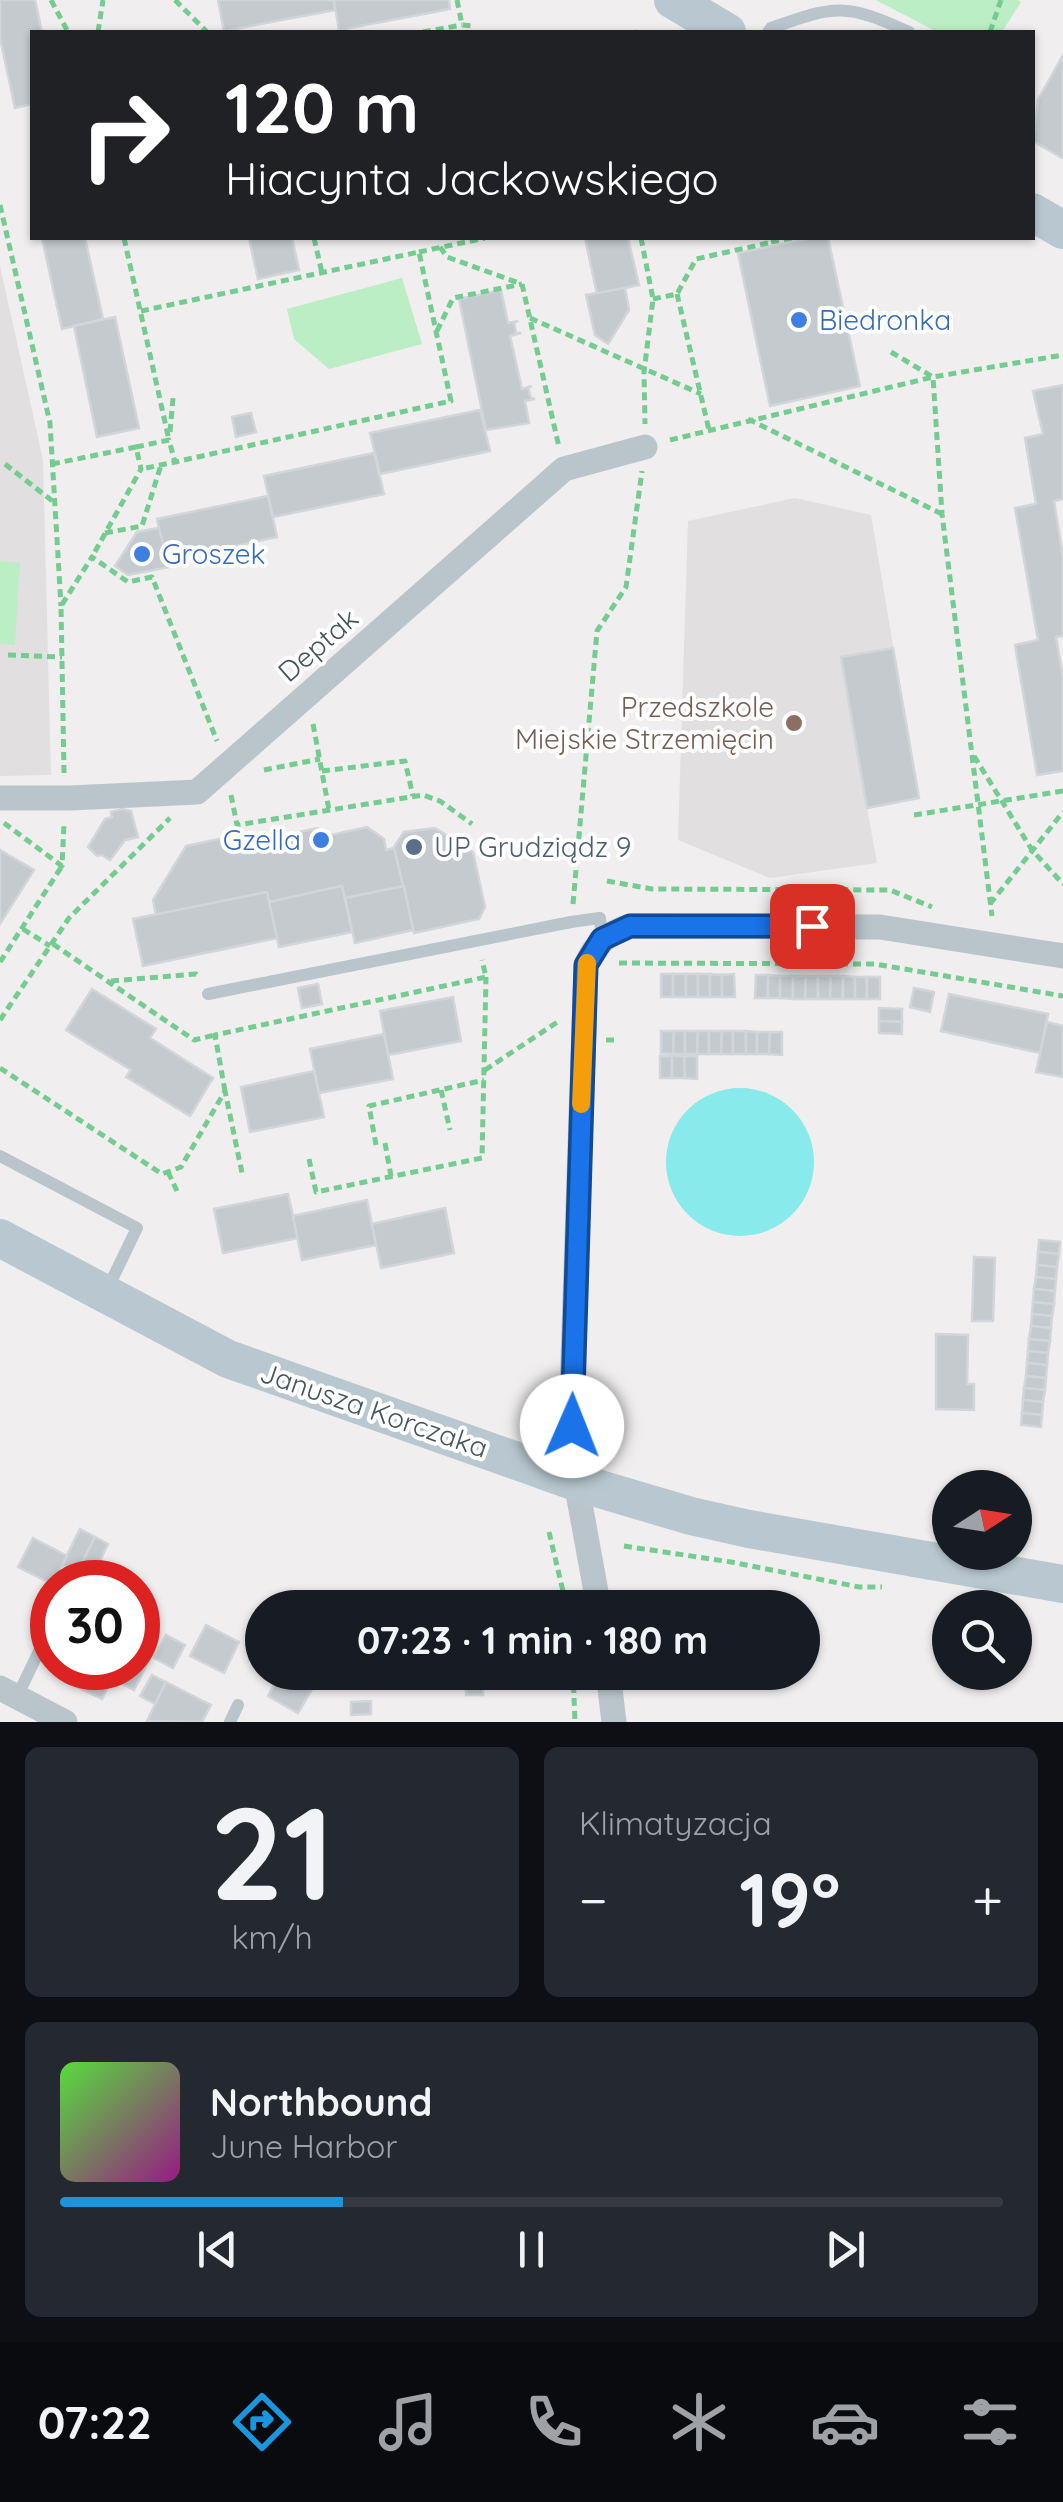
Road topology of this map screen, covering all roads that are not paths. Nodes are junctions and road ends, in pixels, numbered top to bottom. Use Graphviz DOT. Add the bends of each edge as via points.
graph roads {
  1 [pos="673,0"];
  2 [pos="724,30"];
  3 [pos="773,30"];
  4 [pos="904,30"];
  5 [pos="1035,214"];
  6 [pos="1063,230"];
  7 [pos="645,447"];
  8 [pos="0,798"];
  9 [pos="606,951"];
  10 [pos="1063,956"];
  11 [pos="208,994"];
  12 [pos="0,1156"];
  13 [pos="0,1238"];
  14 [pos="105,1294"];
  15 [pos="576,1482"];
  16 [pos="1063,1584"];
  17 [pos="596,1590"];
  18 [pos="30,1659"];
  19 [pos="610,1690"];
  20 [pos="9,1692"];
  21 [pos="238,1705"];
  22 [pos="65,1722"];
  23 [pos="230,1722"];
  24 [pos="614,1722"];
  1 -- 2 [label="street"];
  3 -- 4 [label="lane" via="834,8"];
  5 -- 6 [label="street"];
  7 -- 8 [label="street, Deptak" via="564,469 196,792"];
  9 -- 10 [label="street" via="630,926 880,927"];
  9 -- 11 [label="lane" via="600,918"];
  9 -- 15 [label="street" via="586,965 572,1419"];
  12 -- 14 [label="lane" via="137,1228"];
  13 -- 14 [label="street, Janusza Korczaka"];
  14 -- 15 [label="street, Janusza Korczaka" via="228,1359"];
  15 -- 16 [label="street, Janusza Korczaka" via="730,1525"];
  15 -- 17 [label="street"];
  18 -- 20 [label="lane"];
  19 -- 24 [label="street"];
  20 -- 22 [label="street"];
  21 -- 23 [label="lane"];
}
